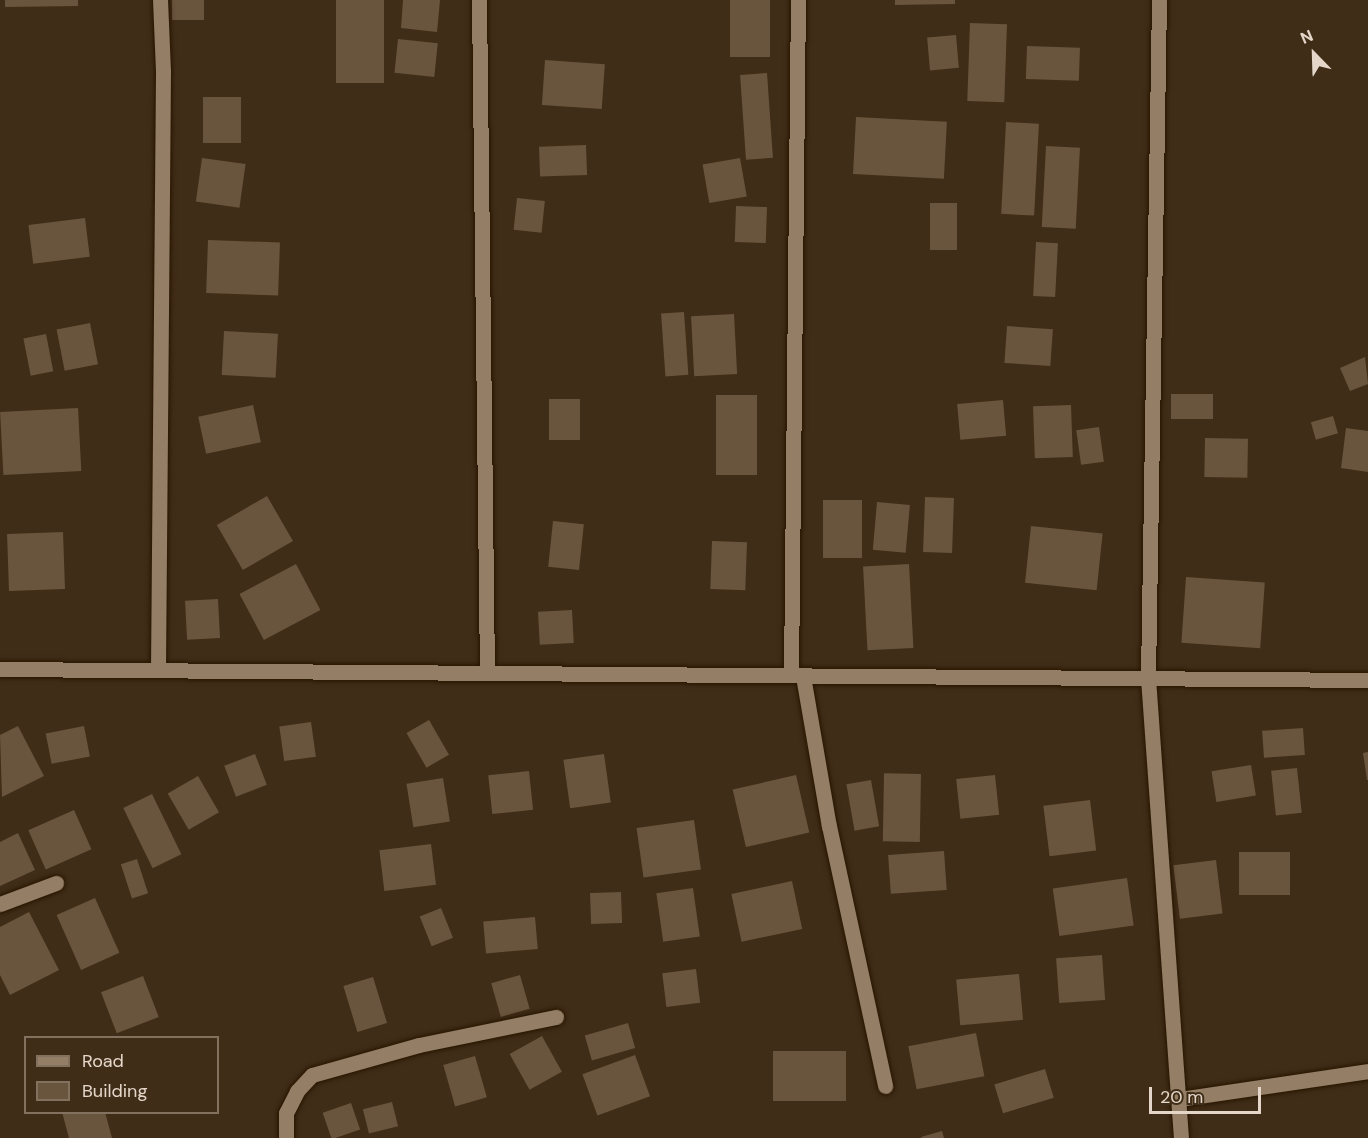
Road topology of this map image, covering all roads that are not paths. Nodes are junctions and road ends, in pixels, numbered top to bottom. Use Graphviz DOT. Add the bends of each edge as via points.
graph roads {
  1 [pos="160,0"];
  2 [pos="479,0"];
  3 [pos="798,0"];
  4 [pos="1159,0"];
  5 [pos="0,669"];
  6 [pos="158,670"];
  7 [pos="487,673"];
  8 [pos="797,676"];
  9 [pos="1148,678"];
  10 [pos="1368,680"];
  11 [pos="56,883"];
  12 [pos="0,904"];
  13 [pos="556,1017"];
  14 [pos="1368,1071"];
  15 [pos="885,1086"];
  16 [pos="1179,1099"];
  17 [pos="286,1138"];
  18 [pos="1181,1138"];
  1 -- 6 [label="street" via="163,83"];
  2 -- 7 [label="street"];
  3 -- 8 [label="street"];
  4 -- 9 [label="street"];
  5 -- 6 [label="street"];
  6 -- 7 [label="street"];
  7 -- 8 [label="street"];
  8 -- 9 [label="street"];
  8 -- 15 [label="street"];
  9 -- 10 [label="street"];
  9 -- 16 [label="street"];
  11 -- 12 [label="street"];
  13 -- 17 [label="street" via="420,1044 312,1075 297,1091 286,1113"];
  14 -- 16 [label="street"];
  16 -- 18 [label="street"];
}
